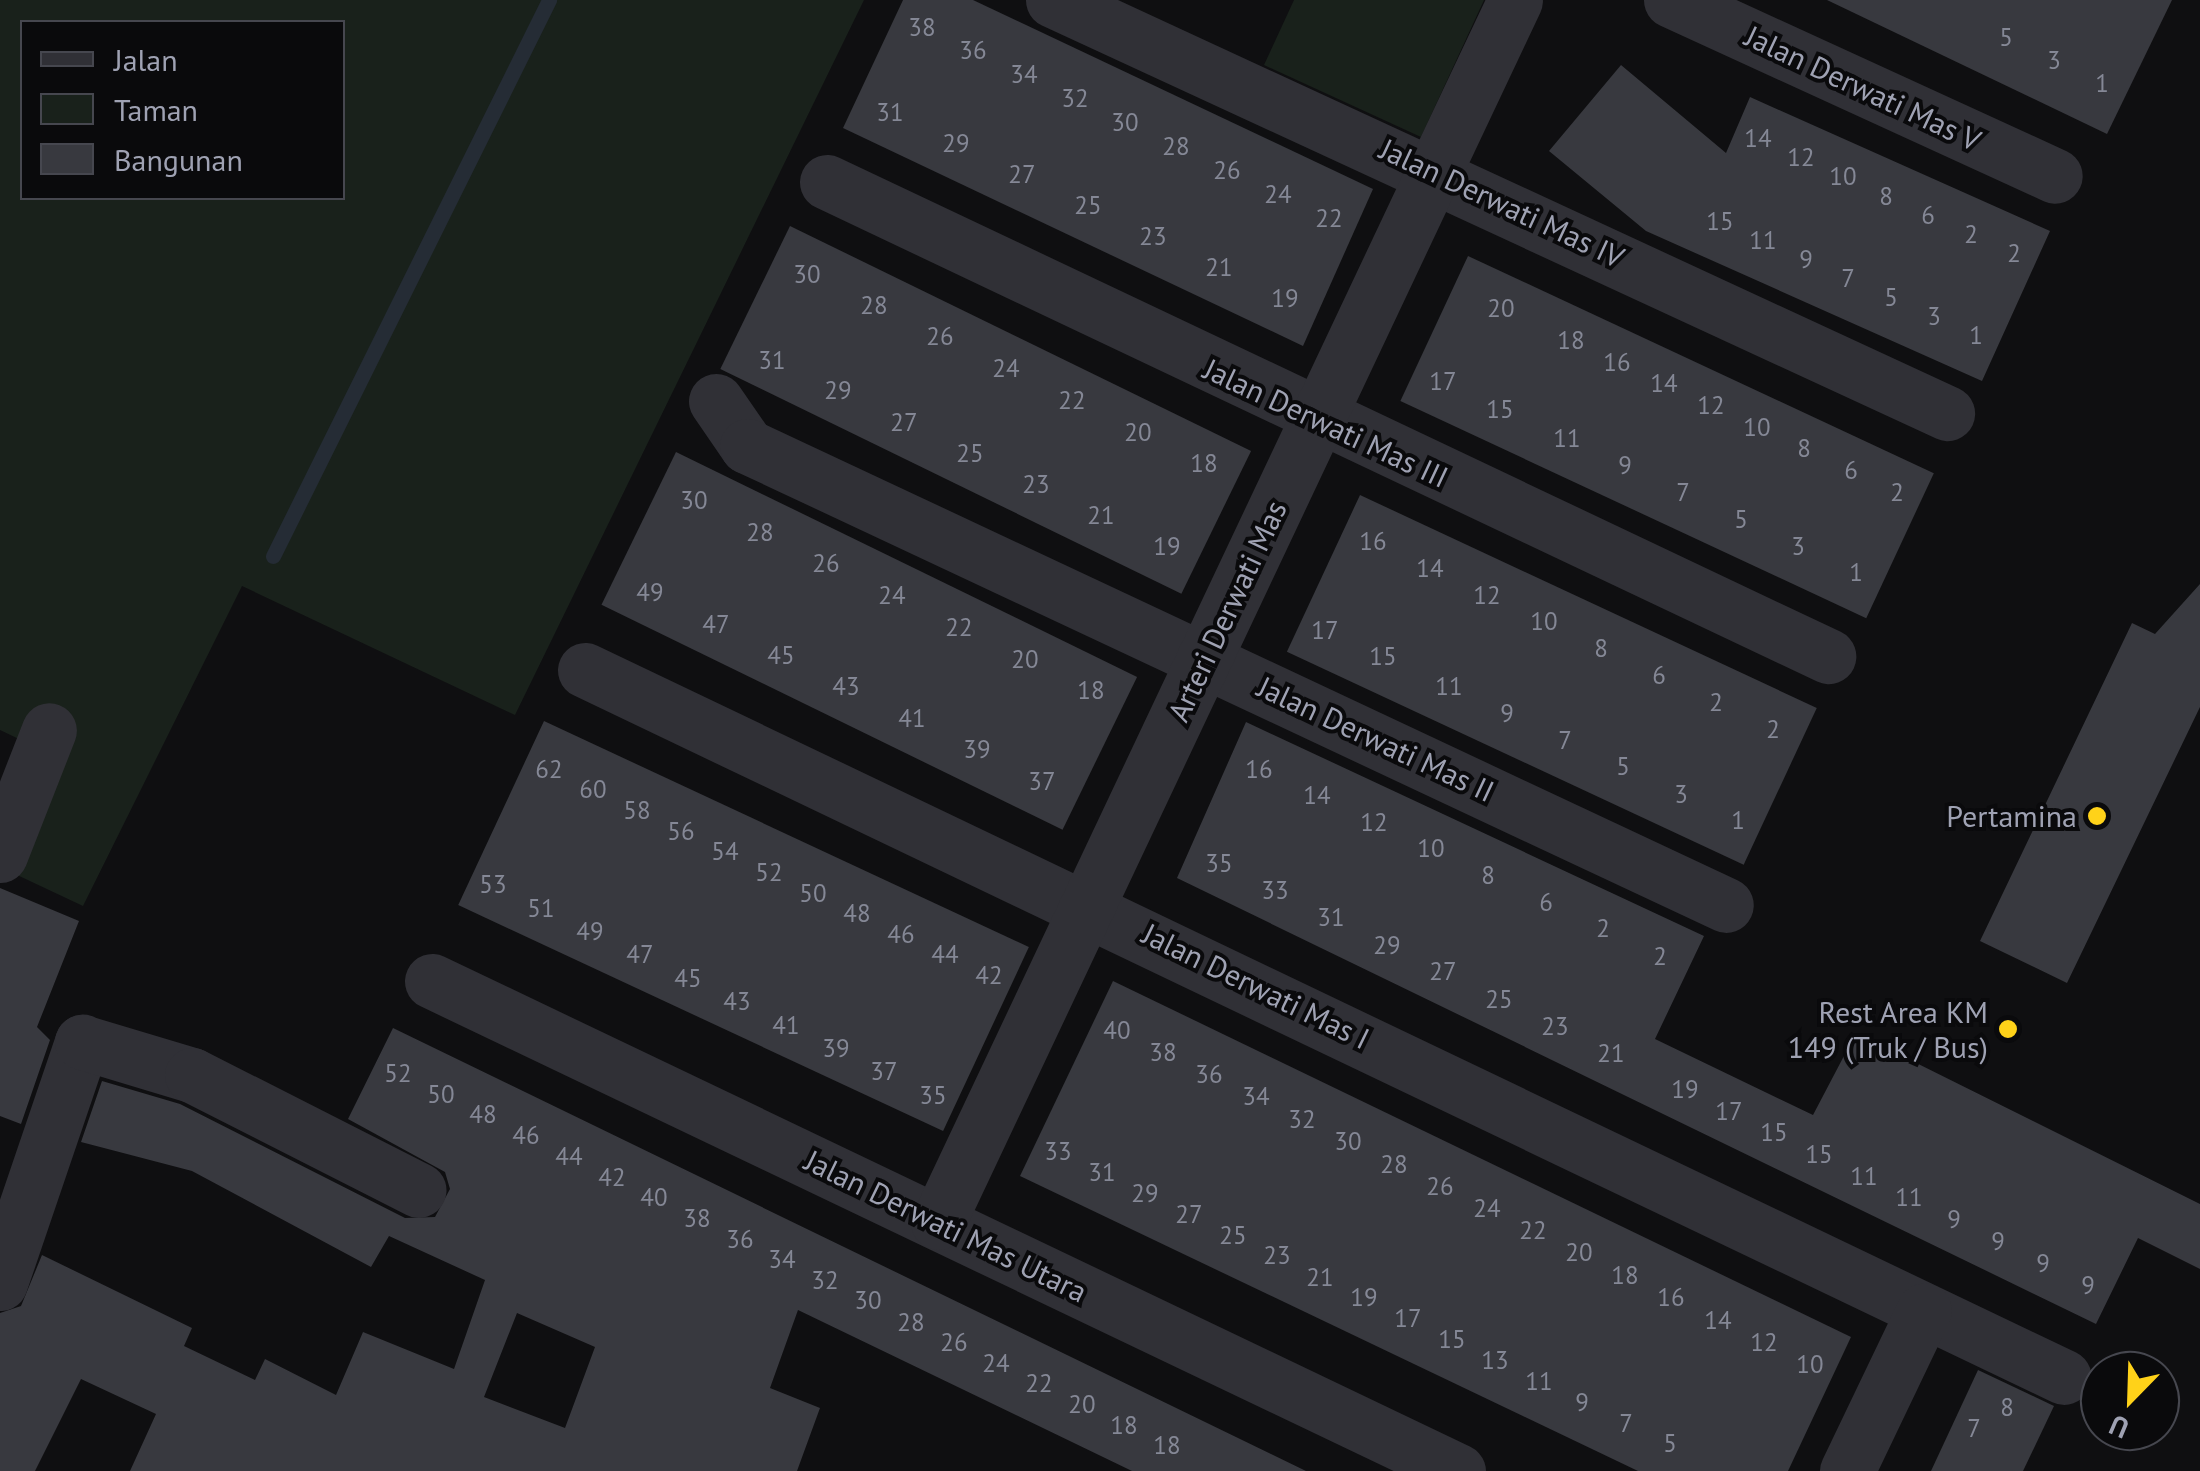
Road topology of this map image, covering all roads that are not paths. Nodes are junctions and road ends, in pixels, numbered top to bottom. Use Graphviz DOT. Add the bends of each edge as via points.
graph roads {
  1 [pos="1053,0"];
  2 [pos="1515,0"];
  3 [pos="1671,0"];
  4 [pos="1434,171"];
  5 [pos="2055,176"];
  6 [pos="827,182"];
  7 [pos="716,401"];
  8 [pos="1947,413"];
  9 [pos="1317,420"];
  10 [pos="1828,656"];
  11 [pos="1204,658"];
  12 [pos="585,670"];
  13 [pos="50,730"];
  14 [pos="0,855"];
  15 [pos="1088,905"];
  16 [pos="1726,905"];
  17 [pos="432,981"];
  18 [pos="419,1190"];
  19 [pos="938,1222"];
  20 [pos="0,1283"];
  21 [pos="1924,1310"];
  22 [pos="2064,1377"];
  23 [pos="1458,1471"];
  24 [pos="1846,1471"];
  1 -- 4 [label="street, Jalan Derwati Mas IV"];
  2 -- 4 [label="street, Arteri Derwati Mas"];
  3 -- 5 [label="street, Jalan Derwati Mas V"];
  4 -- 8 [label="street, Jalan Derwati Mas IV"];
  4 -- 9 [label="street, Arteri Derwati Mas"];
  6 -- 9 [label="street, Jalan Derwati Mas III"];
  7 -- 11 [label="street, Jalan Derwati Mas II" via="748,446"];
  9 -- 10 [label="street, Jalan Derwati Mas III"];
  9 -- 11 [label="street, Arteri Derwati Mas"];
  11 -- 15 [label="street, Arteri Derwati Mas"];
  11 -- 16 [label="street, Jalan Derwati Mas II"];
  12 -- 15 [label="street, Jalan Derwati Mas I"];
  13 -- 14 [label="street"];
  15 -- 19 [label="street, Arteri Derwati Mas"];
  15 -- 21 [label="street, Jalan Derwati Mas I"];
  17 -- 19 [label="street, Jalan Derwati Mas Utara"];
  18 -- 20 [label="street" via="192,1076 82,1042"];
  19 -- 23 [label="street, Jalan Derwati Mas Utara"];
  21 -- 22 [label="street, Jalan Derwati Mas I"];
  21 -- 24 [label="street"];
}
